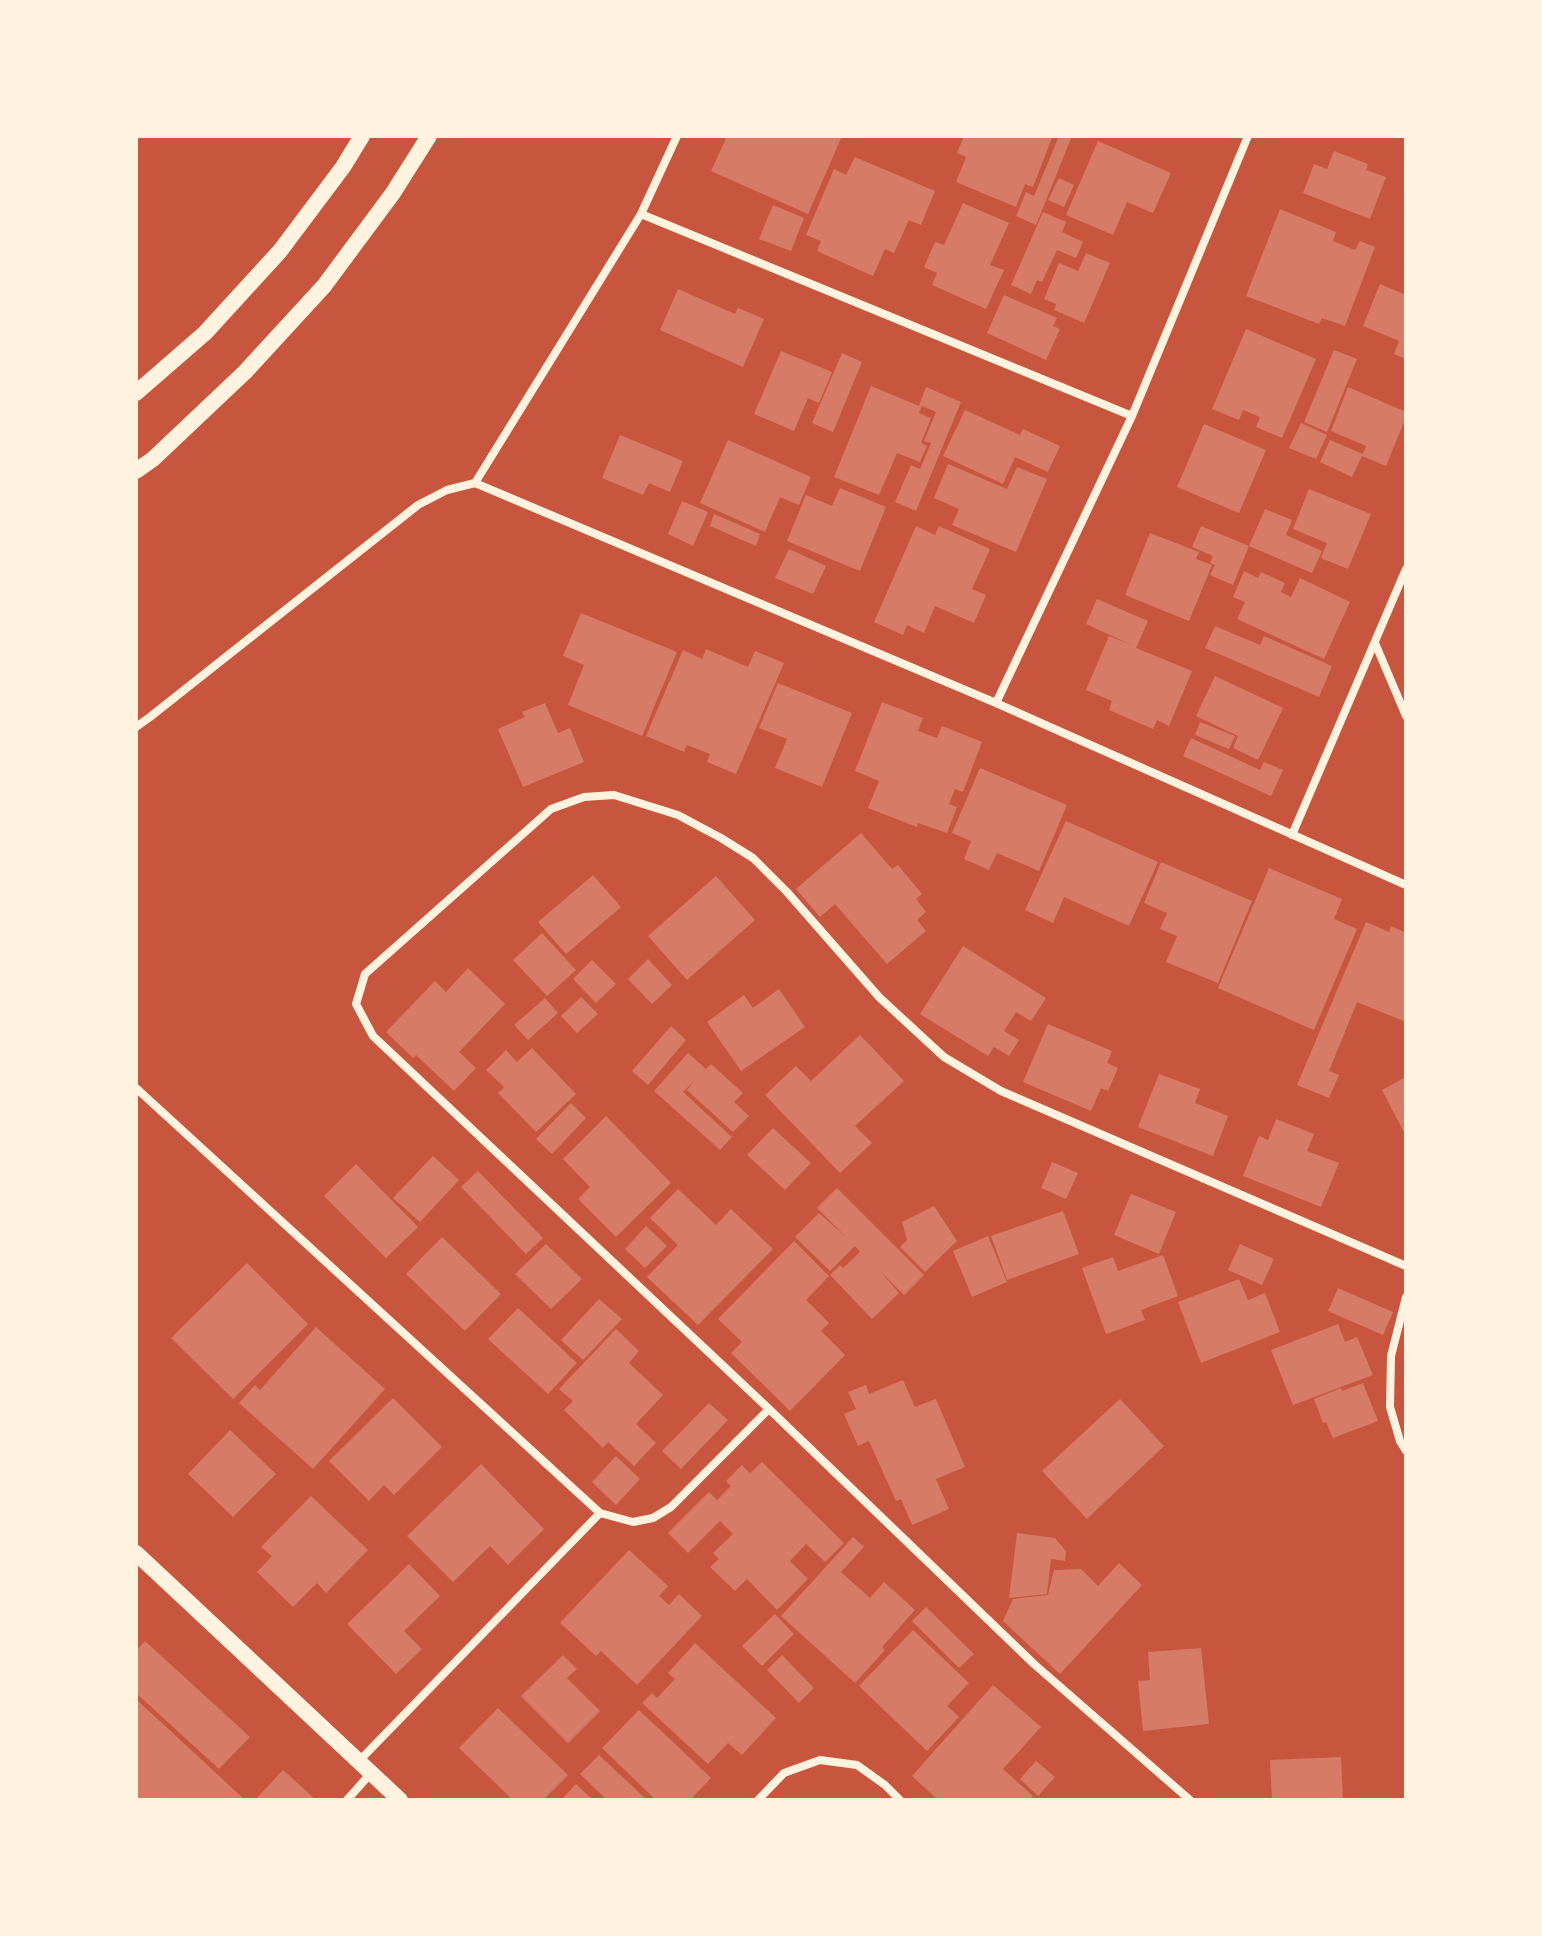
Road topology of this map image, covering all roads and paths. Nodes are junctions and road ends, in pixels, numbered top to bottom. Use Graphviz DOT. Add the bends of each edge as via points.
graph roads {
  1 [pos="362,136"];
  2 [pos="429,136"];
  3 [pos="677,136"];
  4 [pos="1248,136"];
  5 [pos="641,214"];
  6 [pos="136,393"];
  7 [pos="1132,416"];
  8 [pos="136,471"];
  9 [pos="475,483"];
  10 [pos="1406,569"];
  11 [pos="1375,643"];
  12 [pos="996,703"];
  13 [pos="1406,716"];
  14 [pos="136,727"];
  15 [pos="1292,835"];
  16 [pos="1406,885"];
  17 [pos="136,1088"];
  18 [pos="1406,1266"];
  19 [pos="1406,1297"];
  20 [pos="769,1409"];
  21 [pos="1406,1451"];
  22 [pos="600,1513"];
  23 [pos="136,1553"];
  24 [pos="365,1767"];
  25 [pos="347,1800"];
  26 [pos="400,1800"];
  27 [pos="758,1800"];
  28 [pos="900,1800"];
  29 [pos="1190,1800"];
  1 -- 6 [label="main road" via="280,251 205,333"];
  2 -- 8 [label="main road" via="324,286 245,372"];
  3 -- 5 [label="street"];
  4 -- 7 [label="street"];
  5 -- 7 [label="street"];
  5 -- 9 [label="street"];
  7 -- 12 [label="street"];
  9 -- 12 [label="street"];
  9 -- 14 [label="street" via="418,505"];
  10 -- 11 [label="street"];
  11 -- 13 [label="street"];
  11 -- 15 [label="street"];
  12 -- 15 [label="street"];
  15 -- 16 [label="street"];
  17 -- 22 [label="street"];
  18 -- 20 [label="street" via="1001,1091 944,1057 879,997 753,858 678,815 614,795 584,797 551,809 365,974 356,1004 373,1036"];
  19 -- 21 [label="street" via="1391,1356 1390,1407"];
  20 -- 22 [label="street" via="671,1507 633,1522"];
  20 -- 29 [label="street" via="1034,1664"];
  22 -- 24 [label="street"];
  23 -- 24 [label="main road"];
  24 -- 25 [label="street"];
  24 -- 26 [label="main road"];
  27 -- 28 [label="street" via="784,1773 820,1760 857,1765"];
}
